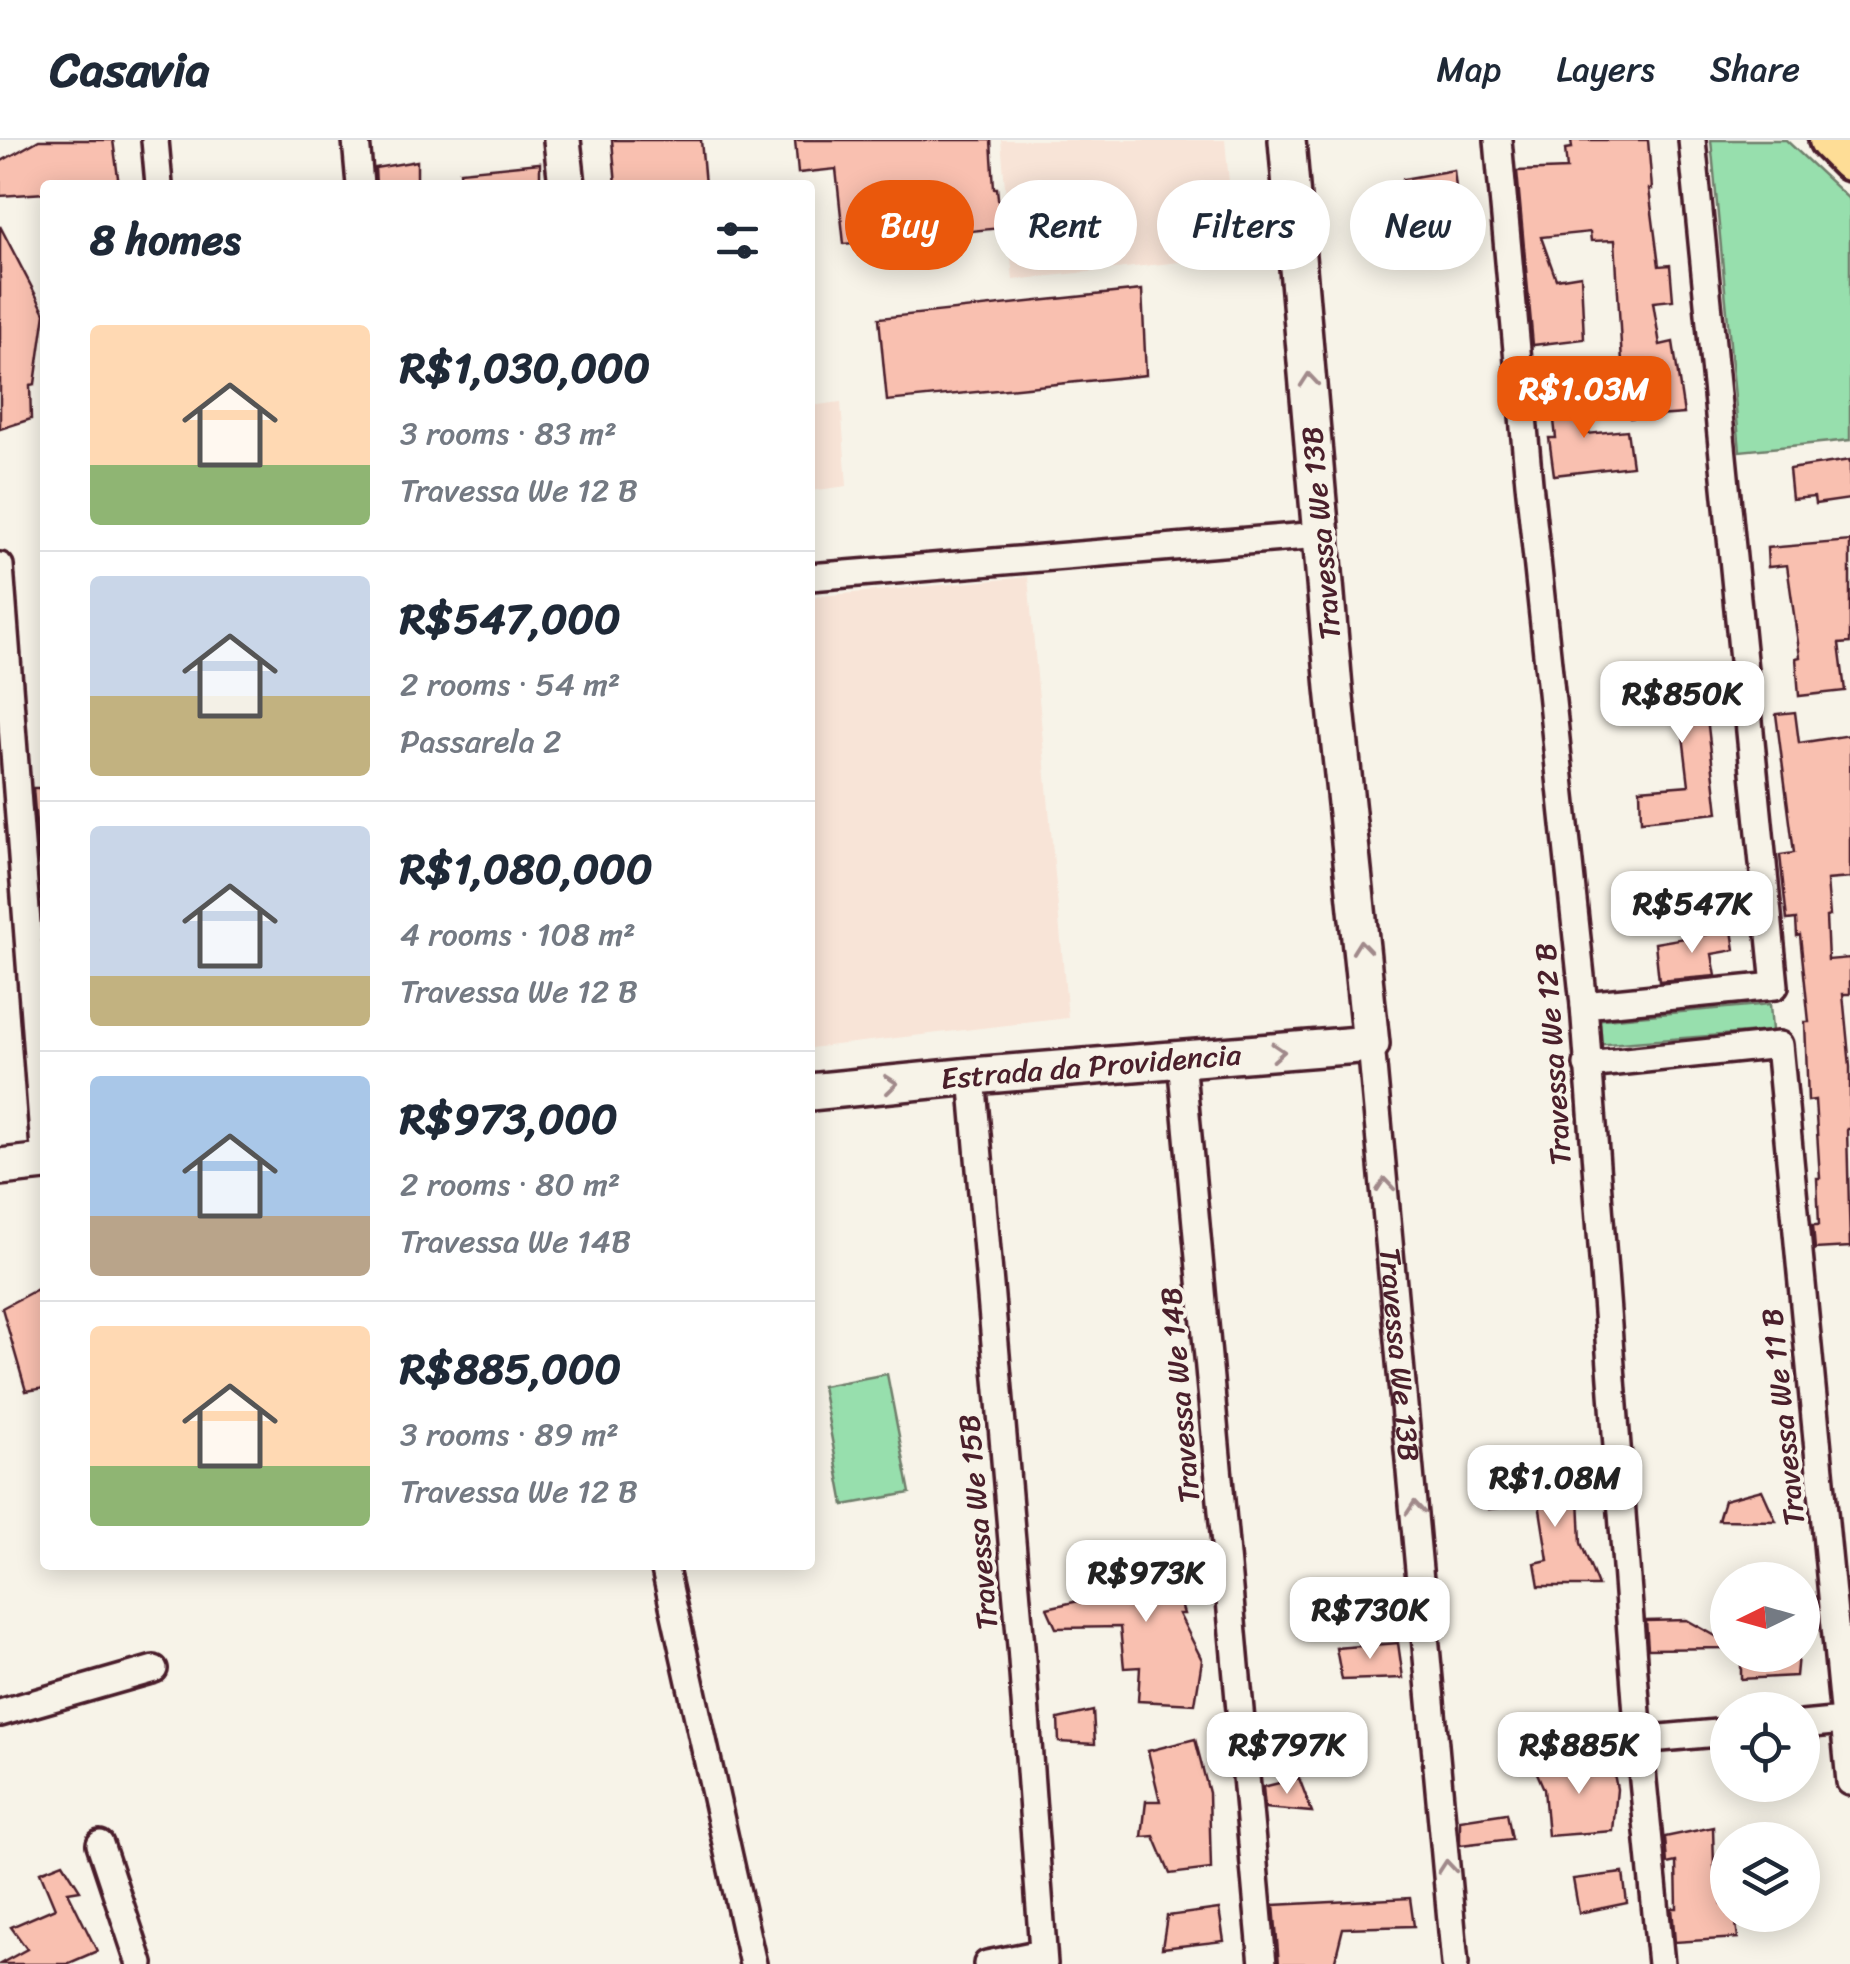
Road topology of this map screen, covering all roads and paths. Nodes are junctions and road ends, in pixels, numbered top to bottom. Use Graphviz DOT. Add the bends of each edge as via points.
graph roads {
  1 [pos="155,140"];
  2 [pos="356,140"];
  3 [pos="562,140"];
  4 [pos="1287,140"];
  5 [pos="1498,140"];
  6 [pos="1692,140"];
  7 [pos="1830,140"];
  8 [pos="1850,160"];
  9 [pos="159,180"];
  10 [pos="360,180"];
  11 [pos="566,180"];
  12 [pos="1320,535"];
  13 [pos="0,566"];
  14 [pos="815,577"];
  15 [pos="1584,1006"];
  16 [pos="1371,1046"];
  17 [pos="1182,1059"];
  18 [pos="1587,1065"];
  19 [pos="972,1076"];
  20 [pos="815,1092"];
  21 [pos="40,1096"];
  22 [pos="40,1163"];
  23 [pos="0,1167"];
  24 [pos="1838,1531"];
  25 [pos="665,1570"];
  26 [pos="154,1669"];
  27 [pos="0,1713"];
  28 [pos="1843,1721"];
  29 [pos="1820,1723"];
  30 [pos="1710,1734"];
  31 [pos="1639,1740"];
  32 [pos="1850,1782"];
  33 [pos="100,1844"];
  34 [pos="1043,1959"];
  35 [pos="134,1962"];
  36 [pos="753,1964"];
  37 [pos="988,1964"];
  38 [pos="1263,1964"];
  39 [pos="1456,1964"];
  40 [pos="1661,1964"];
  1 -- 9 [label="street"];
  2 -- 10 [label="street"];
  3 -- 11 [label="main road"];
  12 -- 4 [label="main road, Travessa We 13B, one-way"];
  5 -- 15 [label="street, Travessa We 12 B"];
  6 -- 15 [label="street" via="1775,986"];
  7 -- 8 [label="main road"];
  12 -- 14 [label="street"];
  16 -- 12 [label="main road, Travessa We 13B, one-way"];
  13 -- 21 [label="street"];
  15 -- 18 [label="street, Travessa We 12 B"];
  17 -- 16 [label="main road, Estrada da Providencia, one-way"];
  39 -- 16 [label="street, Travessa We 13B, one-way"];
  17 -- 19 [label="main road, Estrada da Providencia"];
  17 -- 38 [label="street, Travessa We 14B"];
  18 -- 24 [label="street, Travessa We 11 B" via="1779,1045"];
  18 -- 31 [label="street, Travessa We 12 B"];
  20 -- 19 [label="main road, Estrada da Providencia, one-way"];
  19 -- 34 [label="street, Travessa We 15B"];
  22 -- 23 [label="main road"];
  24 -- 28 [label="street, Travessa We 11 B"];
  25 -- 36 [label="street"];
  26 -- 27 [label="street"];
  28 -- 29 [label="street"];
  28 -- 32 [label="street, Travessa We 11 B"];
  30 -- 31 [label="street"];
  31 -- 40 [label="street, Travessa We 12 B"];
  33 -- 35 [label="street"];
  34 -- 37 [label="street"];
}
